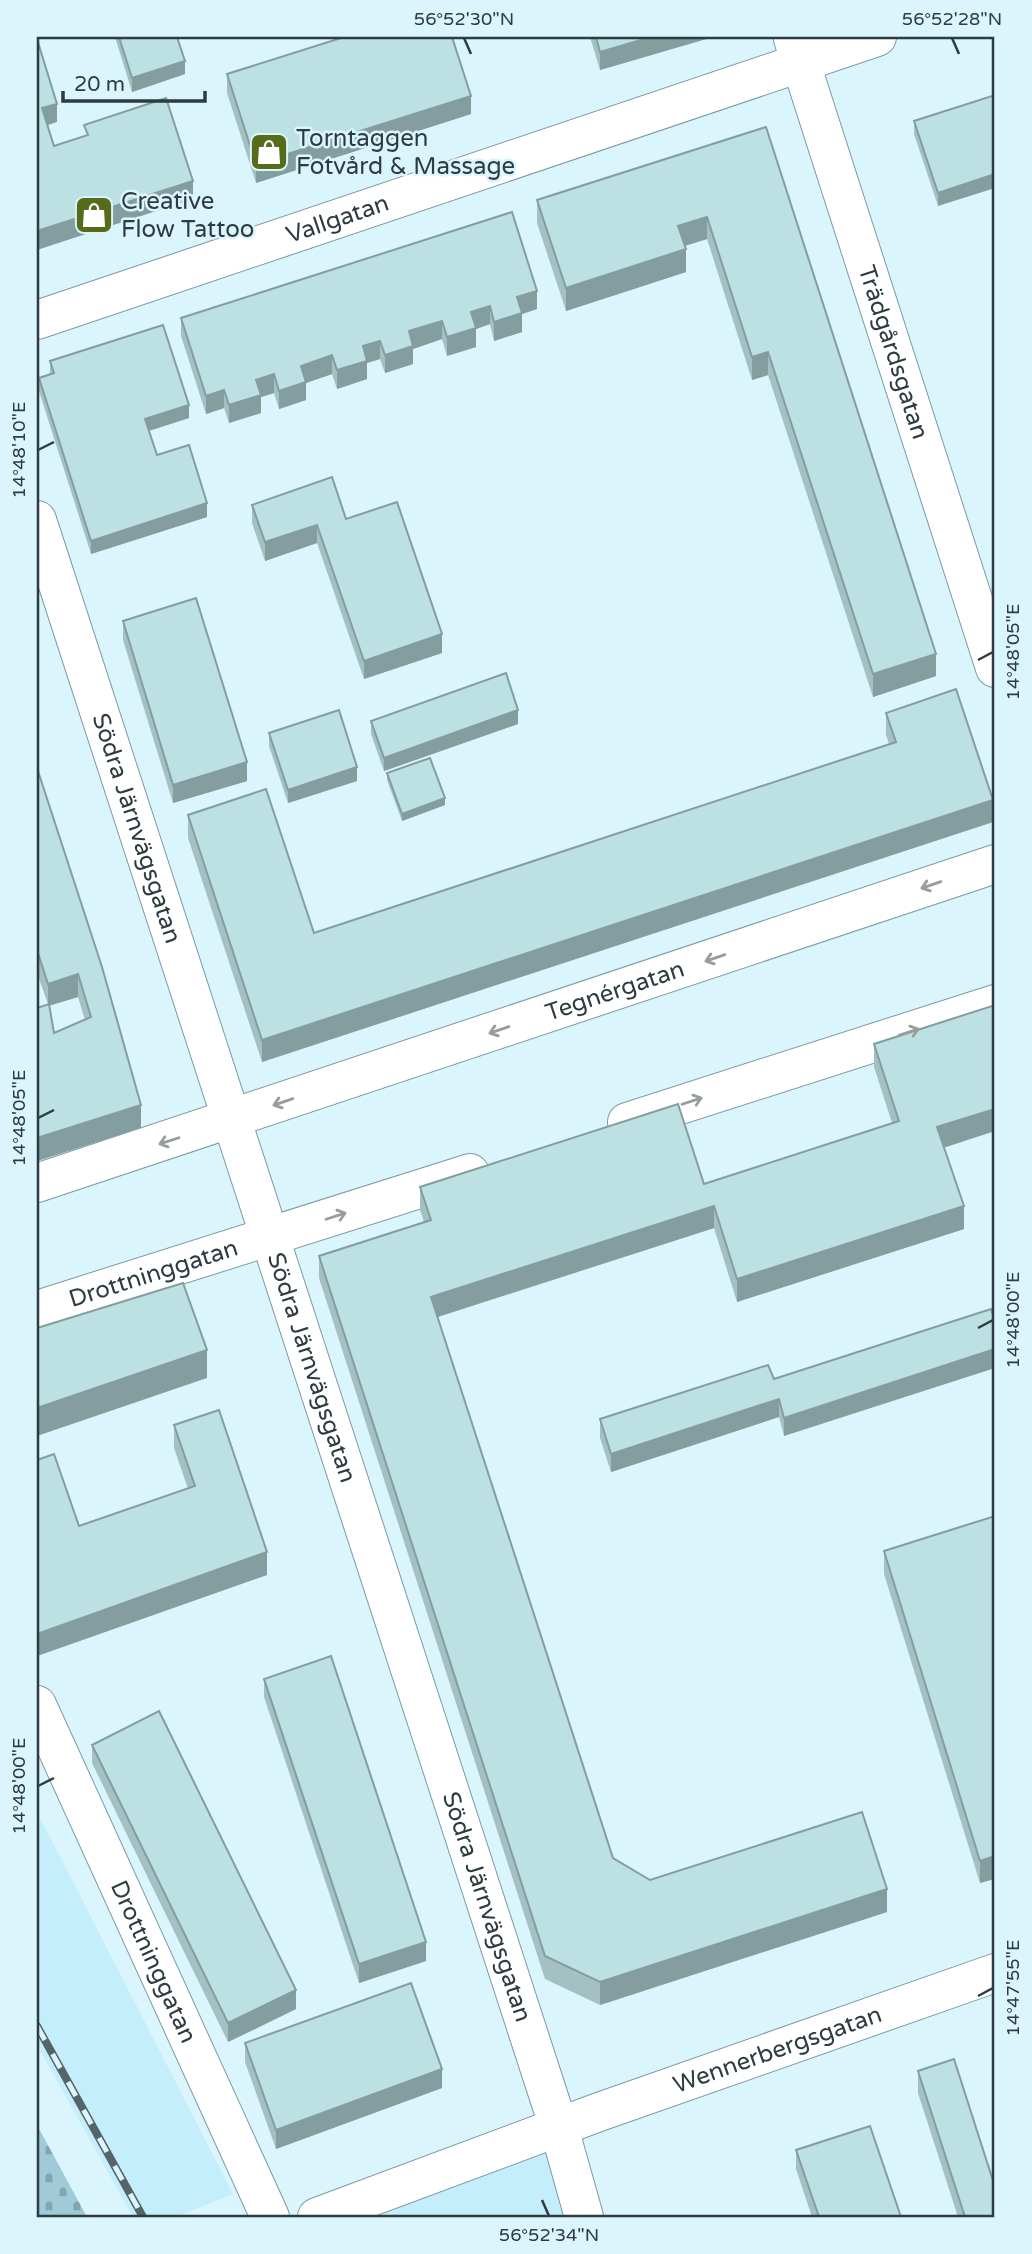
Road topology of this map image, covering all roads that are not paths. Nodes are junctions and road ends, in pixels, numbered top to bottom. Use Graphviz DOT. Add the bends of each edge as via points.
graph roads {
  1 [pos="877,37"];
  2 [pos="797,49"];
  3 [pos="37,320"];
  4 [pos="37,520"];
  5 [pos="995,668"];
  6 [pos="995,864"];
  7 [pos="995,1004"];
  8 [pos="233,1118"];
  9 [pos="598,1132"];
  10 [pos="505,1162"];
  11 [pos="37,1183"];
  12 [pos="271,1238"];
  13 [pos="37,1310"];
  14 [pos="37,1705"];
  15 [pos="995,1973"];
  16 [pos="559,2128"];
  17 [pos="270,2217"];
  18 [pos="317,2217"];
  19 [pos="584,2217"];
  1 -- 2 [label="street, Vallgatan"];
  2 -- 3 [label="street, Vallgatan"];
  2 -- 5 [label="street, Trädgårdsgatan"];
  4 -- 8 [label="street, Södra Järnvägsgatan"];
  6 -- 8 [label="street, Tegnérgatan, one-way"];
  9 -- 7 [label="street, one-way"];
  8 -- 11 [label="street, one-way"];
  8 -- 12 [label="street, Södra Järnvägsgatan"];
  12 -- 10 [label="street, one-way"];
  12 -- 13 [label="street, Drottninggatan"];
  12 -- 16 [label="street, Södra Järnvägsgatan"];
  14 -- 17 [label="street, Drottninggatan"];
  15 -- 16 [label="street, Wennerbergsgatan"];
  16 -- 18 [label="street, Wennerbergsgatan"];
  16 -- 19 [label="street, Södra Järnvägsgatan"];
}
